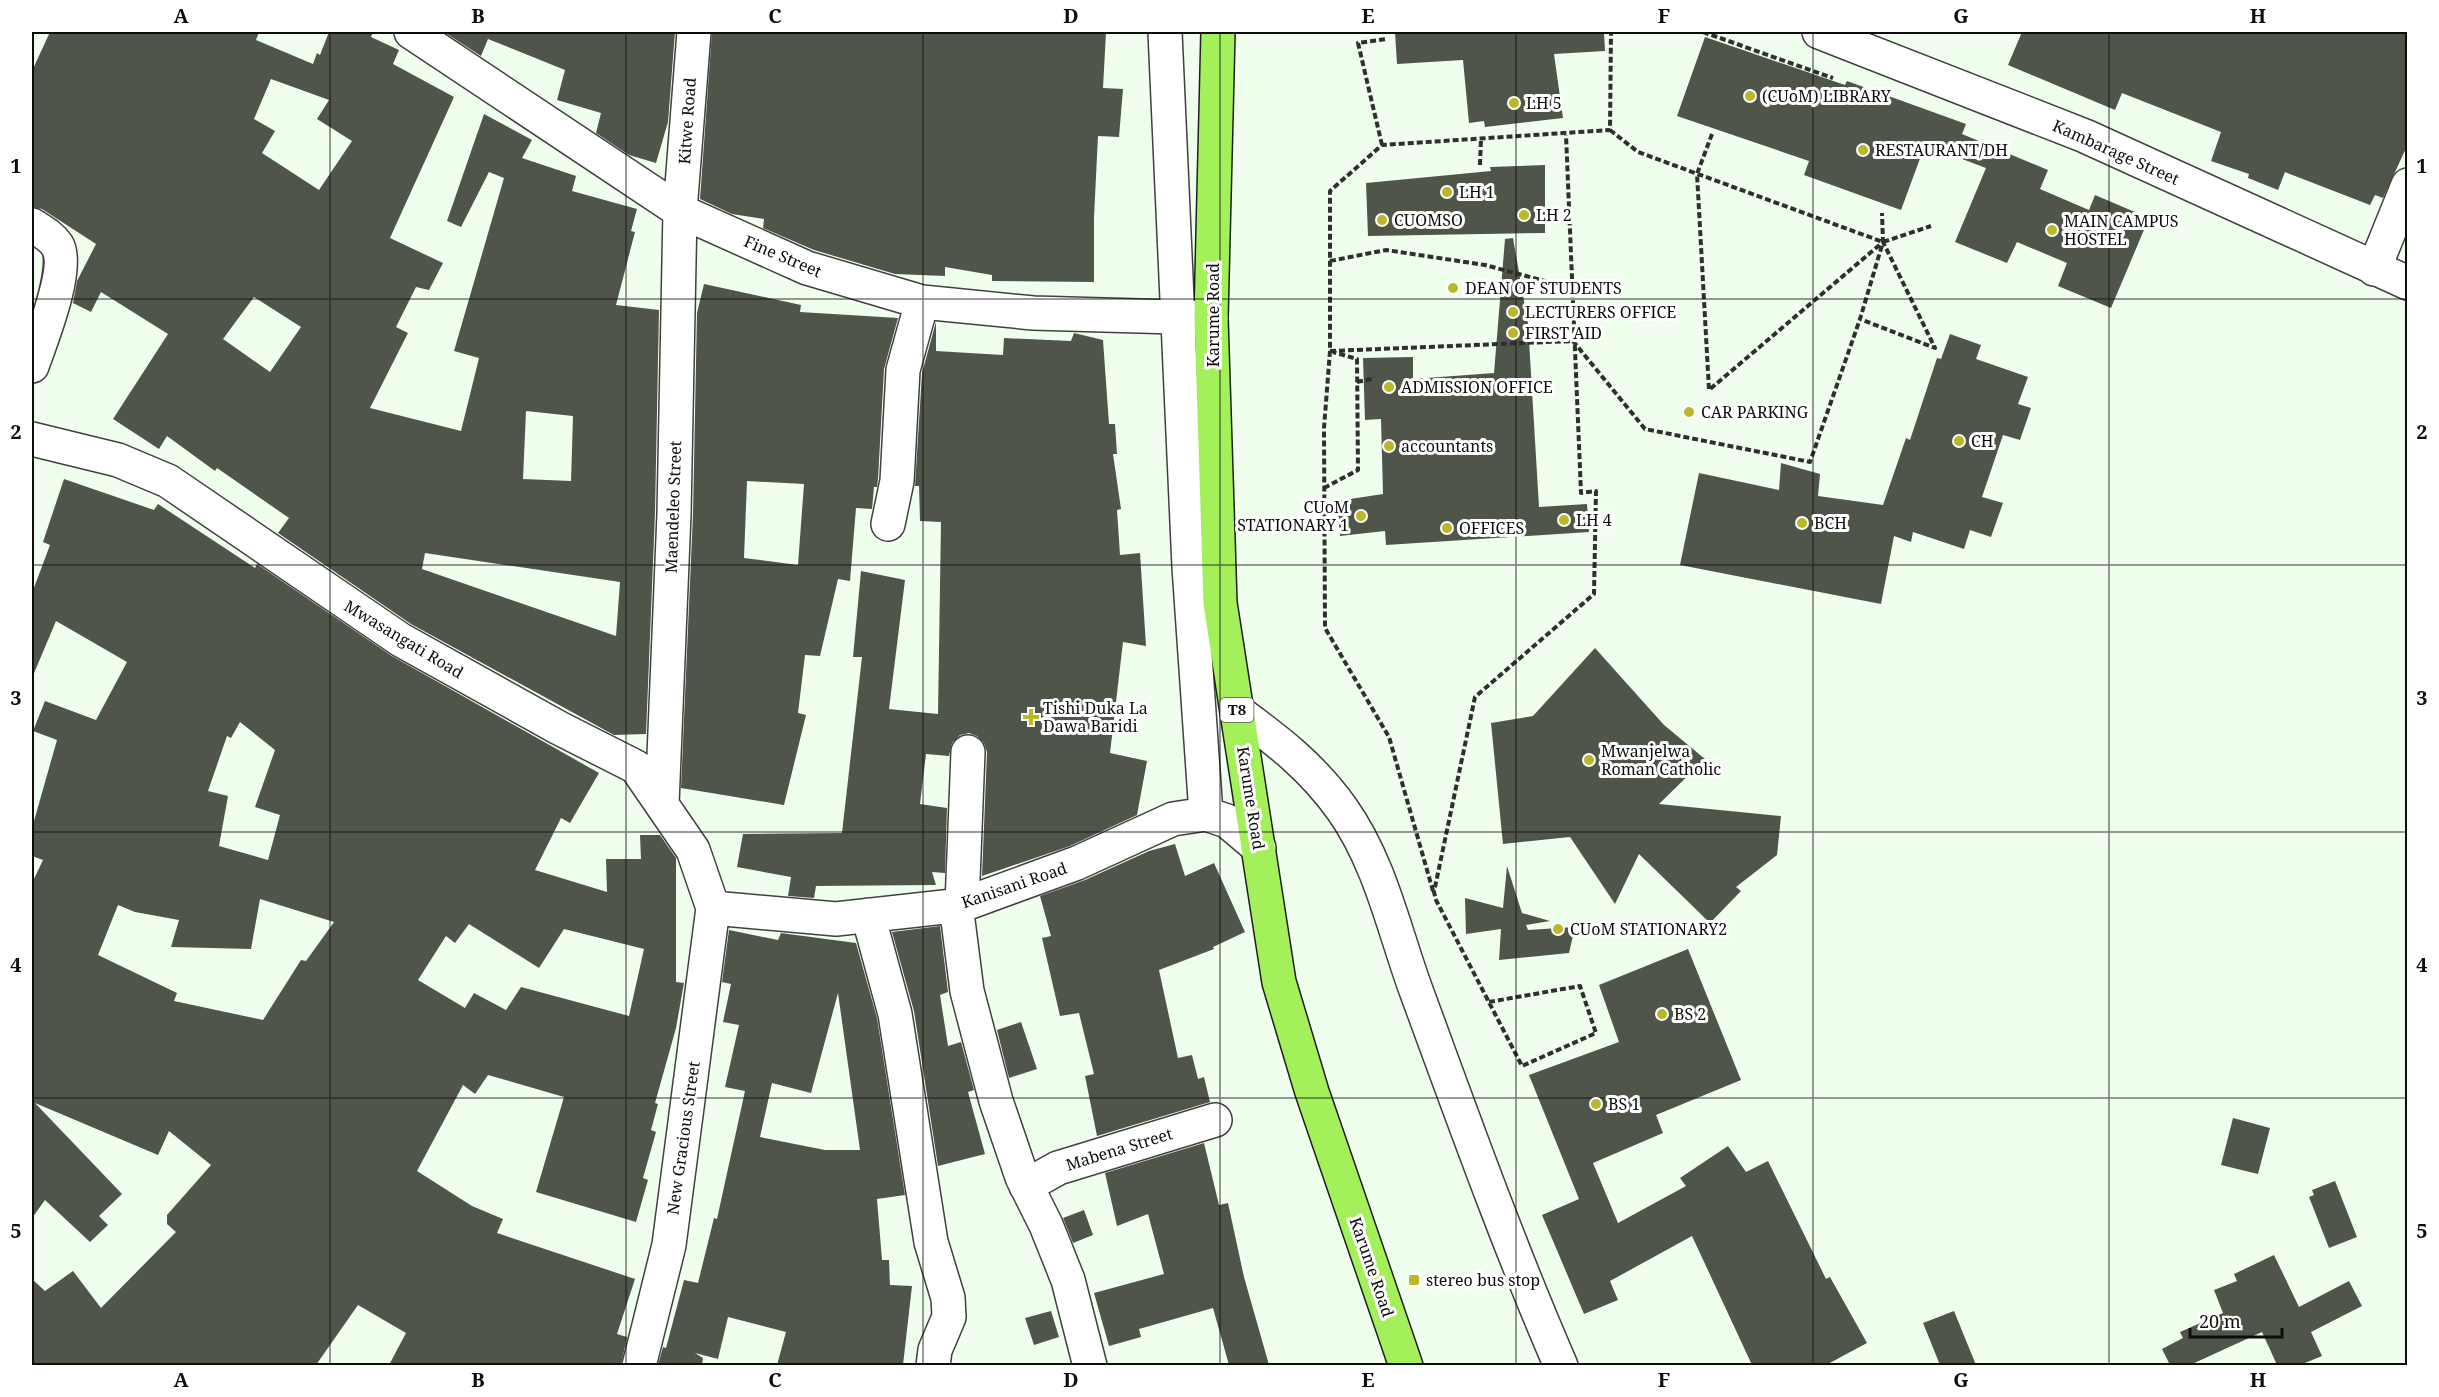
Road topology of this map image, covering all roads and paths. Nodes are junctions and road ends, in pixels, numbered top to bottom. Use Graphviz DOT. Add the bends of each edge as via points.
graph roads {
  1 [pos="411,32"];
  2 [pos="694,32"];
  3 [pos="1165,32"];
  4 [pos="1218,32"];
  5 [pos="1611,32"];
  6 [pos="1703,32"];
  7 [pos="1819,32"];
  8 [pos="1387,39"];
  9 [pos="1833,78"];
  10 [pos="1610,130"];
  11 [pos="1712,134"];
  12 [pos="1566,135"];
  13 [pos="1481,139"];
  14 [pos="1382,144"];
  15 [pos="1480,165"];
  16 [pos="1697,174"];
  17 [pos="2408,185"];
  18 [pos="680,210"];
  19 [pos="1882,213"];
  20 [pos="32,225"];
  21 [pos="1931,226"];
  22 [pos="1883,242"];
  23 [pos="1330,261"];
  24 [pos="2373,269"];
  25 [pos="2408,283"];
  26 [pos="1571,288"];
  27 [pos="921,302"];
  28 [pos="1178,315"];
  29 [pos="1211,318"];
  30 [pos="1860,319"];
  31 [pos="1573,341"];
  32 [pos="1330,351"];
  33 [pos="32,366"];
  34 [pos="1372,379"];
  35 [pos="1357,381"];
  36 [pos="32,439"];
  37 [pos="1324,488"];
  38 [pos="888,524"];
  39 [pos="1237,711"];
  40 [pos="968,752"];
  41 [pos="662,804"];
  42 [pos="1206,814"];
  43 [pos="1259,848"];
  44 [pos="1434,892"];
  45 [pos="959,905"];
  46 [pos="713,908"];
  47 [pos="868,915"];
  48 [pos="1489,1002"];
  49 [pos="1215,1120"];
  50 [pos="1024,1182"];
  51 [pos="639,1365"];
  52 [pos="933,1365"];
  53 [pos="1090,1365"];
  54 [pos="1406,1365"];
  55 [pos="1561,1365"];
  1 -- 18 [label="street, Fine Street"];
  2 -- 18 [label="street, Kitwe Road"];
  3 -- 28 [label="street"];
  4 -- 29 [label="highway, Karume Road / T8"];
  5 -- 10 [label="path"];
  6 -- 9 [label="path"];
  7 -- 24 [label="street, Kambarage Street" via="2085,136"];
  8 -- 14 [label="path" via="1358,43"];
  10 -- 12 [label="path"];
  10 -- 16 [label="path" via="1638,152"];
  11 -- 16 [label="path"];
  12 -- 13 [label="path"];
  12 -- 26 [label="path"];
  13 -- 14 [label="path"];
  13 -- 15 [label="path"];
  14 -- 23 [label="path" via="1330,191"];
  16 -- 22 [label="path"];
  16 -- 22 [label="path" via="1708,390"];
  17 -- 24 [label="street"];
  18 -- 27 [label="street, Fine Street" via="807,268"];
  18 -- 41 [label="street, Maendeleo Street" via="674,514"];
  19 -- 22 [label="path"];
  20 -- 33 [label="street" via="59,247 60,273"];
  21 -- 22 [label="path"];
  22 -- 30 [label="path"];
  22 -- 30 [label="path" via="1935,348"];
  23 -- 26 [label="path" via="1386,250 1485,265"];
  23 -- 32 [label="path"];
  24 -- 25 [label="street, Kambarage Street"];
  26 -- 31 [label="path"];
  27 -- 28 [label="street, Fine Street" via="1033,313"];
  27 -- 38 [label="street" via="903,370 897,481"];
  28 -- 29 [label="street, Fine Street"];
  28 -- 42 [label="street"];
  29 -- 39 [label="highway, Karume Road / T8" via="1220,603"];
  30 -- 31 [label="path" via="1810,462 1645,429"];
  31 -- 32 [label="path"];
  31 -- 44 [label="path" via="1581,493 1596,491 1594,594 1475,698"];
  32 -- 35 [label="path" via="1357,359"];
  32 -- 37 [label="path"];
  34 -- 35 [label="path"];
  35 -- 37 [label="path" via="1358,470"];
  36 -- 41 [label="street, Mwasangati Road" via="118,460 168,481 401,640 636,767"];
  37 -- 44 [label="path" via="1325,628 1389,737"];
  39 -- 43 [label="highway, Karume Road / T8"];
  39 -- 55 [label="street" via="1293,752 1342,810 1361,841 1384,891 1472,1143"];
  40 -- 45 [label="street"];
  41 -- 46 [label="street, Mwasangati Road" via="693,850"];
  42 -- 43 [label="street" via="1227,821"];
  42 -- 45 [label="street, Kanisani Road" via="1173,819 1077,863"];
  43 -- 54 [label="highway, Karume Road / T8" via="1279,982 1312,1092"];
  44 -- 48 [label="path"];
  45 -- 47 [label="street, Kanisani Road"];
  45 -- 50 [label="street" via="967,991 976,1030"];
  46 -- 47 [label="street, Kanisani Road" via="836,919"];
  46 -- 51 [label="street, New Gracious Street" via="669,1245"];
  47 -- 52 [label="street" via="895,1014 931,1242 948,1298 950,1317 935,1350"];
  48 -- 48 [label="path" via="1522,1066 1596,1033 1580,986"];
  49 -- 50 [label="street, Mabena Street"];
  50 -- 53 [label="street" via="1068,1280"];
}
